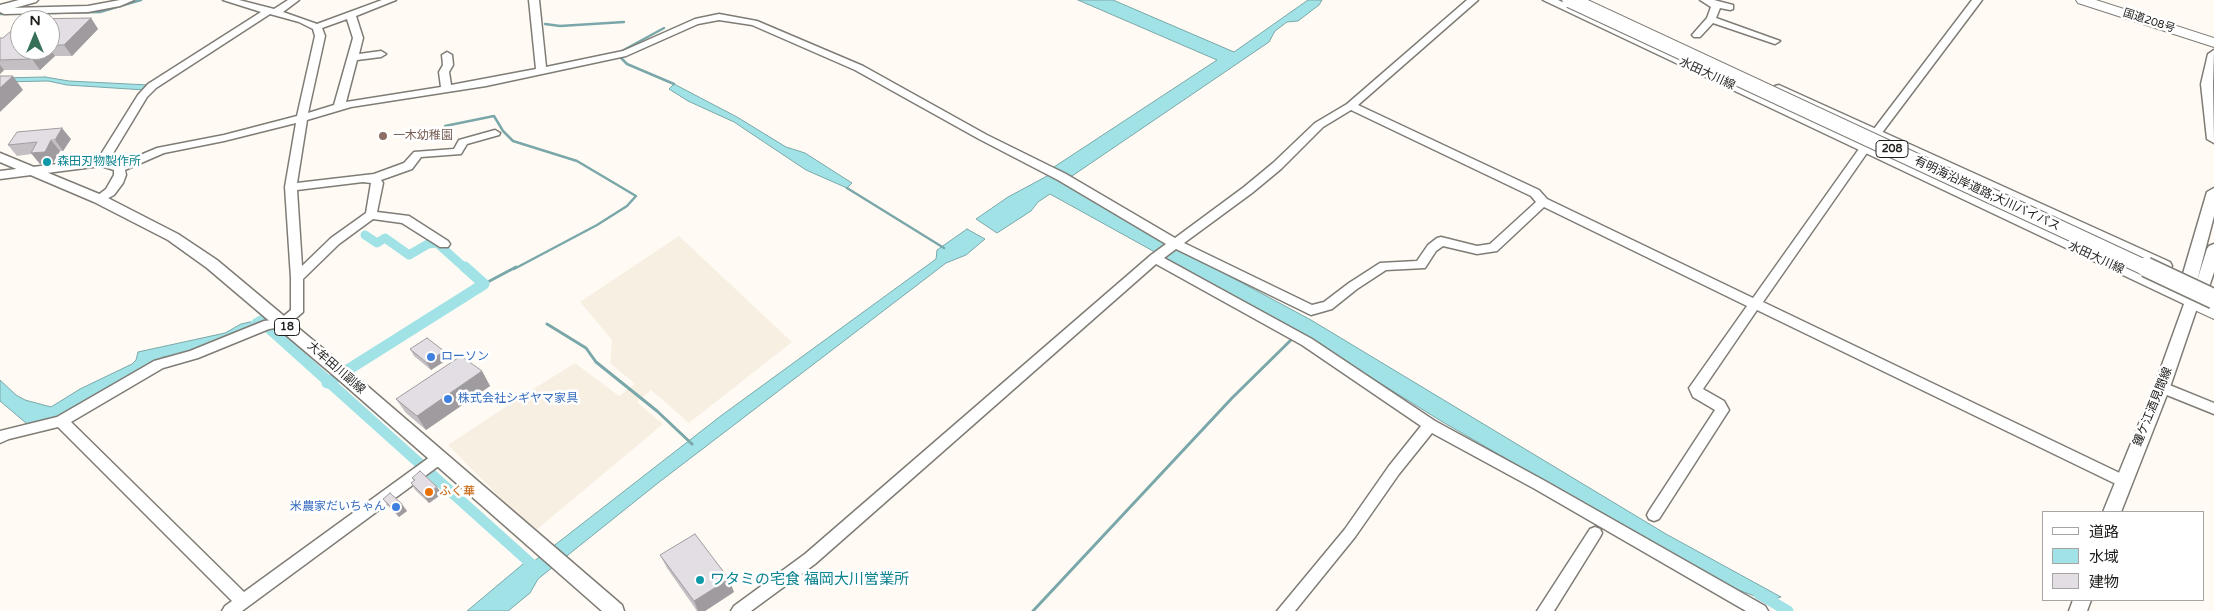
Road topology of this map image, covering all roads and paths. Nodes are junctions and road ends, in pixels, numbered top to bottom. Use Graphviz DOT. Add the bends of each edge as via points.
graph roads {
  1 [pos="32,0"];
  2 [pos="128,0"];
  3 [pos="228,0"];
  4 [pos="294,0"];
  5 [pos="391,0"];
  6 [pos="534,0"];
  7 [pos="1473,0"];
  8 [pos="1549,0"];
  9 [pos="1570,0"];
  10 [pos="1575,0"];
  11 [pos="1584,0"];
  12 [pos="1705,0"];
  13 [pos="1977,0"];
  14 [pos="2083,0"];
  15 [pos="1715,4"];
  16 [pos="1730,7"];
  17 [pos="3,8"];
  18 [pos="273,11"];
  19 [pos="351,15"];
  20 [pos="1711,19"];
  21 [pos="317,27"];
  22 [pos="1697,35"];
  23 [pos="1775,41"];
  24 [pos="2214,43"];
  25 [pos="382,54"];
  26 [pos="2214,54"];
  27 [pos="447,55"];
  28 [pos="352,58"];
  29 [pos="541,72"];
  30 [pos="446,90"];
  31 [pos="1351,106"];
  32 [pos="339,107"];
  33 [pos="302,117"];
  34 [pos="495,133"];
  35 [pos="1877,134"];
  36 [pos="2214,139"];
  37 [pos="1865,148"];
  38 [pos="0,157"];
  39 [pos="102,162"];
  40 [pos="119,168"];
  41 [pos="33,170"];
  42 [pos="0,175"];
  43 [pos="375,178"];
  44 [pos="291,187"];
  45 [pos="2214,192"];
  46 [pos="99,199"];
  47 [pos="1543,202"];
  48 [pos="371,215"];
  49 [pos="444,244"];
  50 [pos="1175,244"];
  51 [pos="2214,249"];
  52 [pos="1156,256"];
  53 [pos="297,278"];
  54 [pos="2207,289"];
  55 [pos="2192,302"];
  56 [pos="1755,303"];
  57 [pos="2214,313"];
  58 [pos="275,324"];
  59 [pos="2162,387"];
  60 [pos="2214,409"];
  61 [pos="61,421"];
  62 [pos="1430,426"];
  63 [pos="0,438"];
  64 [pos="439,458"];
  65 [pos="2123,481"];
  66 [pos="2112,511"];
  67 [pos="1654,516"];
  68 [pos="1595,534"];
  69 [pos="243,602"];
  70 [pos="230,611"];
  71 [pos="615,611"];
  72 [pos="738,611"];
  73 [pos="1285,611"];
  74 [pos="1545,611"];
  75 [pos="1760,611"];
  1 -- 17 [label="main road"];
  2 -- 17 [label="street" via="88,9 4,11"];
  3 -- 18 [label="street"];
  4 -- 18 [label="street"];
  5 -- 19 [label="street"];
  6 -- 29 [label="street"];
  7 -- 31 [label="street"];
  8 -- 37 [label="main road, 水田大川線"];
  9 -- 54 [label="highway, 有明海沿岸道路;大川バイパス / 208, bridge"];
  10 -- 54 [label="highway, 有明海沿岸道路;大川バイパス / 208, bridge"];
  11 -- 35 [label="main road, 水田大川線"];
  12 -- 15 [label="street"];
  13 -- 35 [label="street"];
  14 -- 24 [label="highway, 国道208号"];
  15 -- 16 [label="street"];
  15 -- 20 [label="street"];
  18 -- 21 [label="street"];
  18 -- 39 [label="street" via="152,86 143,95"];
  19 -- 21 [label="street"];
  19 -- 28 [label="street" via="358,38"];
  20 -- 22 [label="street"];
  20 -- 23 [label="street"];
  21 -- 33 [label="street" via="320,36"];
  25 -- 28 [label="street"];
  26 -- 36 [label="main road" via="2207,84"];
  27 -- 30 [label="street" via="448,65 444,72"];
  28 -- 32 [label="street"];
  29 -- 30 [label="street"];
  29 -- 50 [label="street" via="619,55 708,18 747,21 859,68 1057,175"];
  30 -- 32 [label="street"];
  31 -- 47 [label="street" via="1535,193"];
  31 -- 50 [label="street" via="1319,125 1277,166"];
  32 -- 33 [label="street"];
  33 -- 40 [label="street" via="224,138 161,150"];
  33 -- 44 [label="street"];
  34 -- 43 [label="street" via="464,142 457,152 418,154 408,166"];
  35 -- 37 [label="street"];
  35 -- 54 [label="main road, 水田大川線"];
  37 -- 55 [label="main road, 水田大川線"];
  37 -- 56 [label="street"];
  38 -- 41 [label="main road, 大牟田川副線 / 18"];
  39 -- 40 [label="street"];
  39 -- 41 [label="street"];
  40 -- 46 [label="street" via="117,183"];
  41 -- 42 [label="street"];
  41 -- 46 [label="main road, 大牟田川副線 / 18"];
  43 -- 44 [label="street"];
  43 -- 48 [label="street" via="377,183"];
  44 -- 53 [label="street"];
  45 -- 54 [label="main road"];
  46 -- 58 [label="main road, 大牟田川副線 / 18" via="174,237 205,258 246,290"];
  47 -- 50 [label="street" via="1492,248 1477,250 1441,241 1421,265 1384,266 1318,310 1306,309"];
  47 -- 56 [label="street"];
  48 -- 49 [label="street" via="405,219"];
  48 -- 53 [label="street" via="335,241"];
  50 -- 52 [label="street"];
  51 -- 54 [label="main road"];
  52 -- 62 [label="street" via="1307,342"];
  52 -- 72 [label="street" via="810,559"];
  53 -- 58 [label="street" via="297,312"];
  54 -- 55 [label="main road"];
  55 -- 57 [label="highway"];
  55 -- 59 [label="main road, 鐘ケ江酒見間線"];
  56 -- 65 [label="street"];
  56 -- 67 [label="street" via="1696,388 1698,393 1722,410"];
  58 -- 61 [label="street" via="193,356 159,364"];
  58 -- 64 [label="main road, 大牟田川副線 / 18"];
  59 -- 60 [label="street"];
  59 -- 65 [label="main road, 鐘ケ江酒見間線"];
  61 -- 63 [label="street"];
  61 -- 69 [label="street"];
  62 -- 73 [label="street" via="1350,533"];
  62 -- 75 [label="street" via="1540,484"];
  64 -- 69 [label="street"];
  64 -- 71 [label="main road, 大牟田川副線 / 18"];
  65 -- 66 [label="main road, 鐘ケ江酒見間線"];
  68 -- 74 [label="street"];
  69 -- 70 [label="street"];
}
